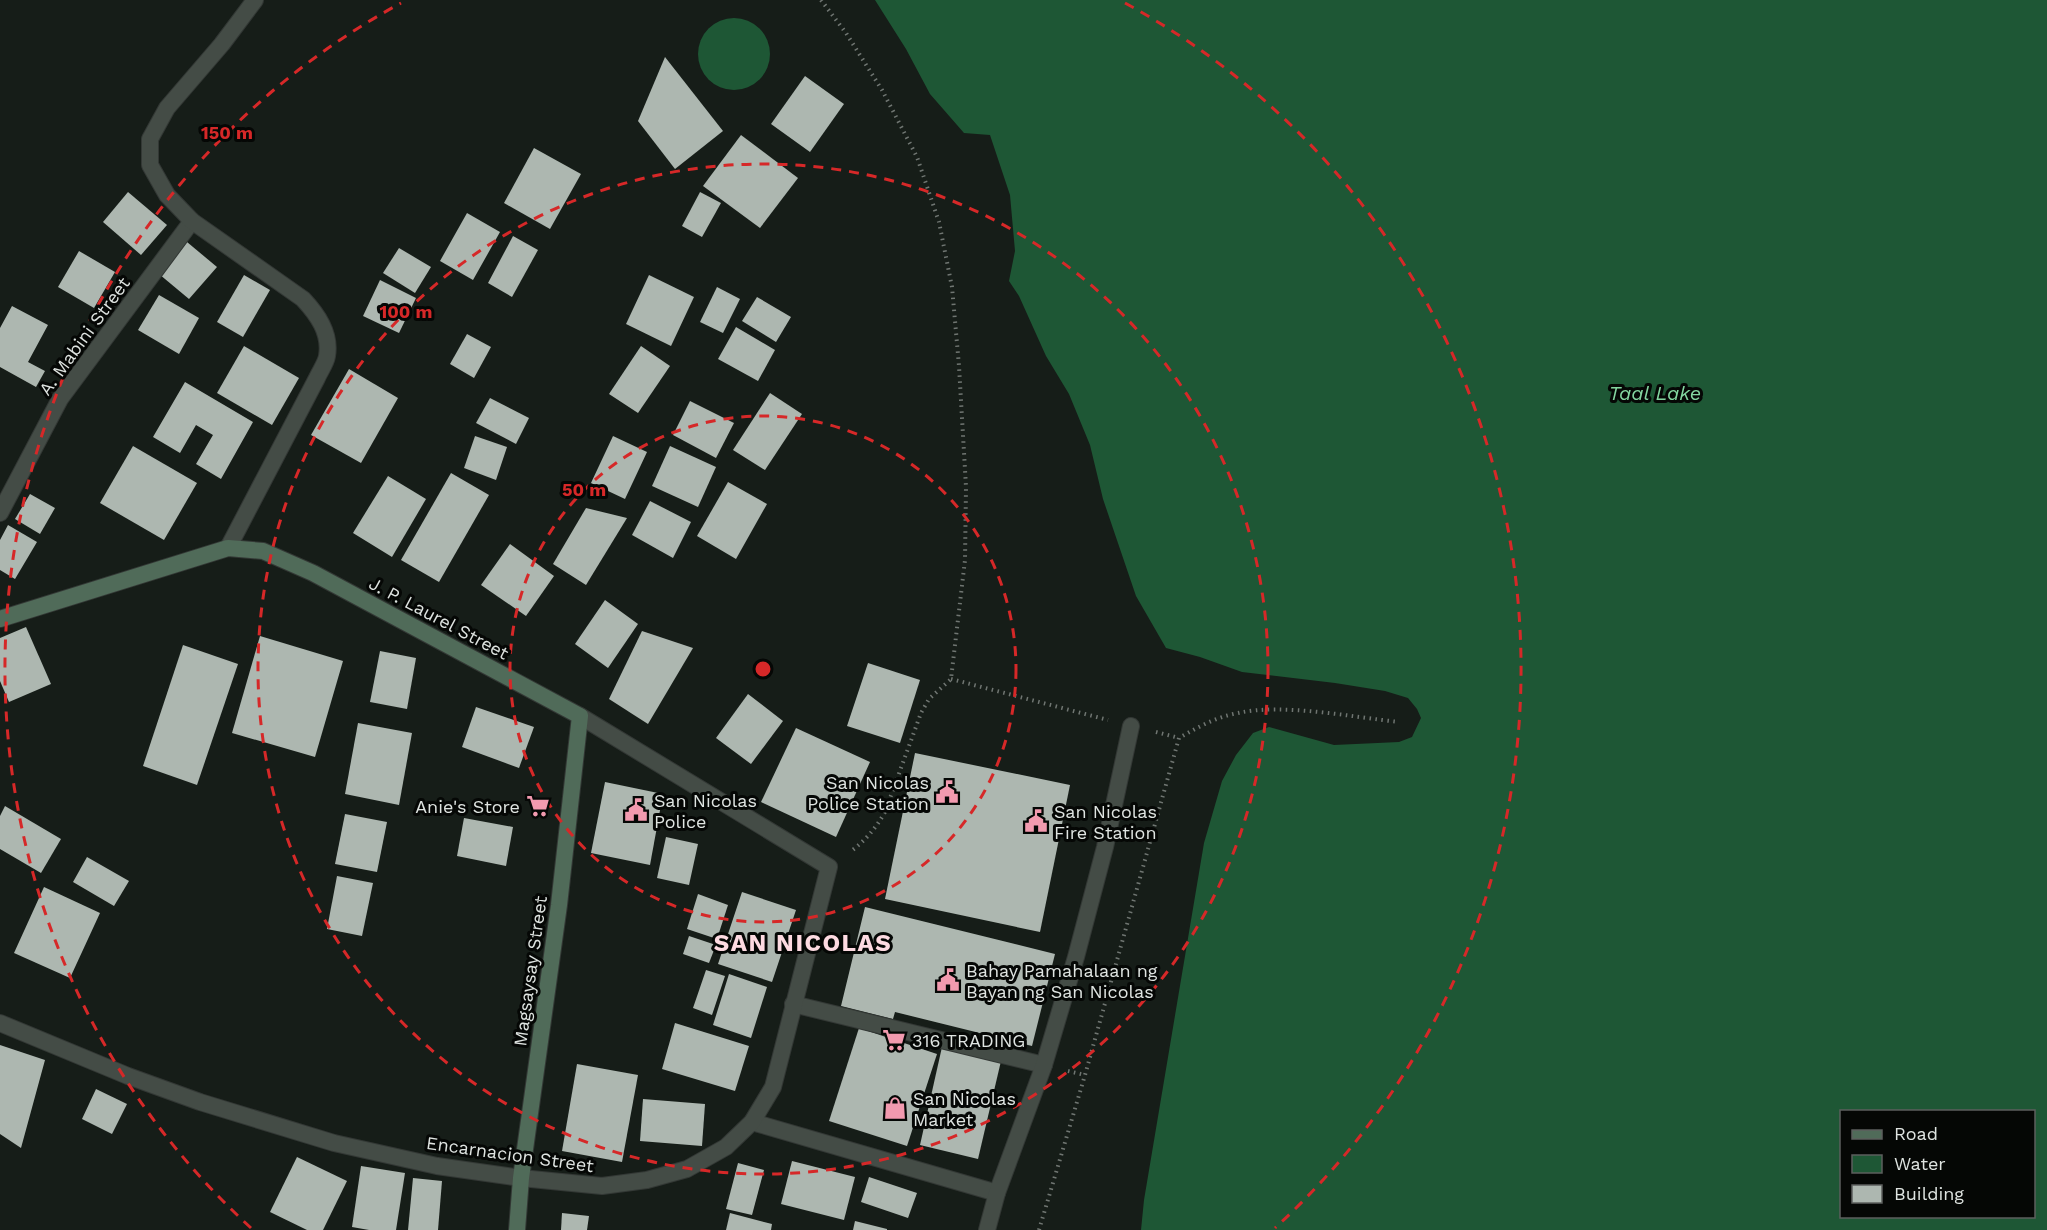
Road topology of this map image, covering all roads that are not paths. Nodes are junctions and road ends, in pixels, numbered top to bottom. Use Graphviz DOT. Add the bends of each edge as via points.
graph roads {
  1 [pos="255,0"];
  2 [pos="192,221"];
  3 [pos="0,513"];
  4 [pos="228,548"];
  5 [pos="0,619"];
  6 [pos="580,716"];
  7 [pos="1131,726"];
  8 [pos="829,867"];
  9 [pos="793,1004"];
  10 [pos="0,1023"];
  11 [pos="1044,1065"];
  12 [pos="752,1122"];
  13 [pos="521,1178"];
  14 [pos="997,1193"];
  15 [pos="517,1230"];
  16 [pos="987,1230"];
  1 -- 2 [label="street" via="167,108 150,139 150,165 167,195"];
  2 -- 3 [label="street, A. Mabini Street" via="60,399"];
  2 -- 4 [label="street" via="303,299 327,334 327,356"];
  4 -- 5 [label="main road, J. P. Laurel Street"];
  4 -- 6 [label="main road, J. P. Laurel Street" via="263,551 313,573"];
  6 -- 8 [label="street, J. P. Laurel Street"];
  6 -- 13 [label="main road, Magsaysay Street" via="559,905"];
  7 -- 11 [label="street" via="1105,847"];
  8 -- 9 [label="street, Encarnacion Street"];
  9 -- 11 [label="street"];
  9 -- 12 [label="street, Encarnacion Street" via="773,1087"];
  10 -- 13 [label="street, Encarnacion Street" via="200,1102 323,1139 437,1166"];
  11 -- 14 [label="street"];
  12 -- 13 [label="street, Encarnacion Street" via="726,1147 687,1169 647,1180 602,1186"];
  12 -- 14 [label="street"];
  13 -- 15 [label="main road, Magsaysay Street"];
  14 -- 16 [label="street"];
}
